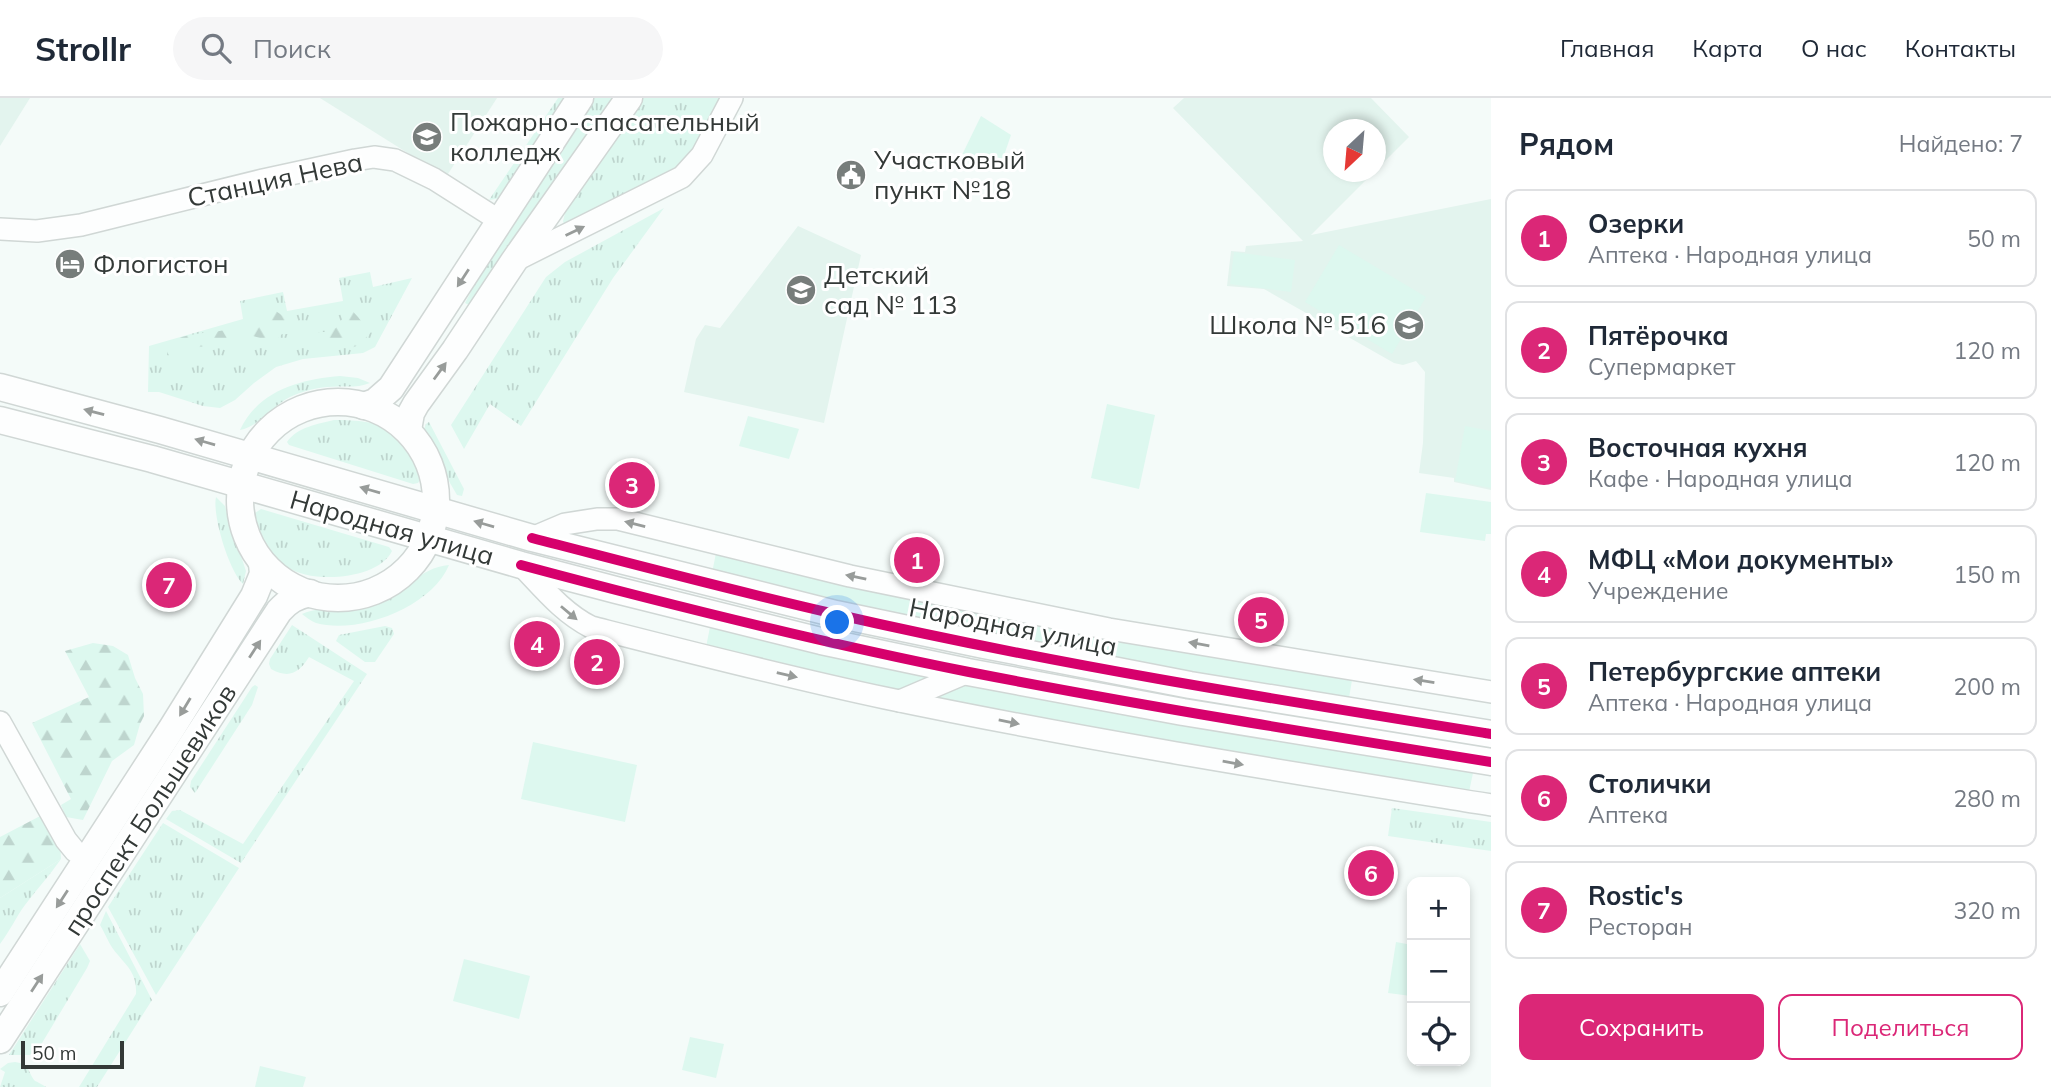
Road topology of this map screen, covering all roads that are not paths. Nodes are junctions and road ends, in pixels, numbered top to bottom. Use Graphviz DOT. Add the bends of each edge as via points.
graph roads {
  1 [pos="580,98"];
  2 [pos="629,98"];
  3 [pos="732,98"];
  4 [pos="500,221"];
  5 [pos="0,229"];
  6 [pos="514,261"];
  7 [pos="0,387"];
  8 [pos="364,406"];
  9 [pos="0,420"];
  10 [pos="408,430"];
  11 [pos="250,455"];
  12 [pos="240,485"];
  13 [pos="435,510"];
  14 [pos="428,538"];
  15 [pos="533,538"];
  16 [pos="262,562"];
  17 [pos="521,565"];
  18 [pos="310,593"];
  19 [pos="968,672"];
  20 [pos="1491,692"];
  21 [pos="900,701"];
  22 [pos="0,722"];
  23 [pos="1491,734"];
  24 [pos="1491,762"];
  25 [pos="1491,804"];
  26 [pos="87,859"];
  27 [pos="0,993"];
  28 [pos="0,1040"];
  1 -- 4 [label="main road"];
  2 -- 6 [label="main road"];
  6 -- 3 [label="street, one-way" via="682,177 702,155"];
  4 -- 5 [label="street, Станция Нева" via="415,169 374,157 81,225"];
  4 -- 8 [label="main road, one-way" via="391,388"];
  10 -- 6 [label="main road, one-way" via="416,404"];
  11 -- 7 [label="main road, Народная улица, one-way"];
  8 -- 10 [label="main road"];
  8 -- 11 [label="main road" via="344,403 299,409 280,420"];
  9 -- 12 [label="main road, Народная улица"];
  10 -- 13 [label="main road" via="430,465"];
  11 -- 12 [label="main road"];
  13 -- 11 [label="main road, Народная улица, one-way"];
  12 -- 14 [label="main road, Народная улица"];
  12 -- 16 [label="main road" via="245,531"];
  13 -- 14 [label="main road"];
  15 -- 13 [label="main road, Народная улица, one-way"];
  14 -- 17 [label="main road, Народная улица"];
  14 -- 18 [label="main road" via="411,565 379,588 341,597"];
  20 -- 15 [label="street, one-way" via="1109,629 850,576 618,519 565,524"];
  15 -- 23 [label="main road, Народная улица" via="824,611 984,645 1190,685"];
  16 -- 18 [label="main road" via="276,576"];
  16 -- 26 [label="main road, проспект Большевиков, one-way" via="254,596"];
  17 -- 19 [label="main road, Народная улица"];
  17 -- 21 [label="street, one-way" via="563,609 591,628"];
  28 -- 18 [label="main road, проспект Большевиков, one-way" via="279,611 297,596"];
  19 -- 21 [label="street"];
  19 -- 24 [label="main road, Народная улица"];
  21 -- 25 [label="street, one-way" via="1252,767"];
  22 -- 26 [label="street" via="66,840"];
  26 -- 27 [label="main road, проспект Большевиков, one-way"];
}
